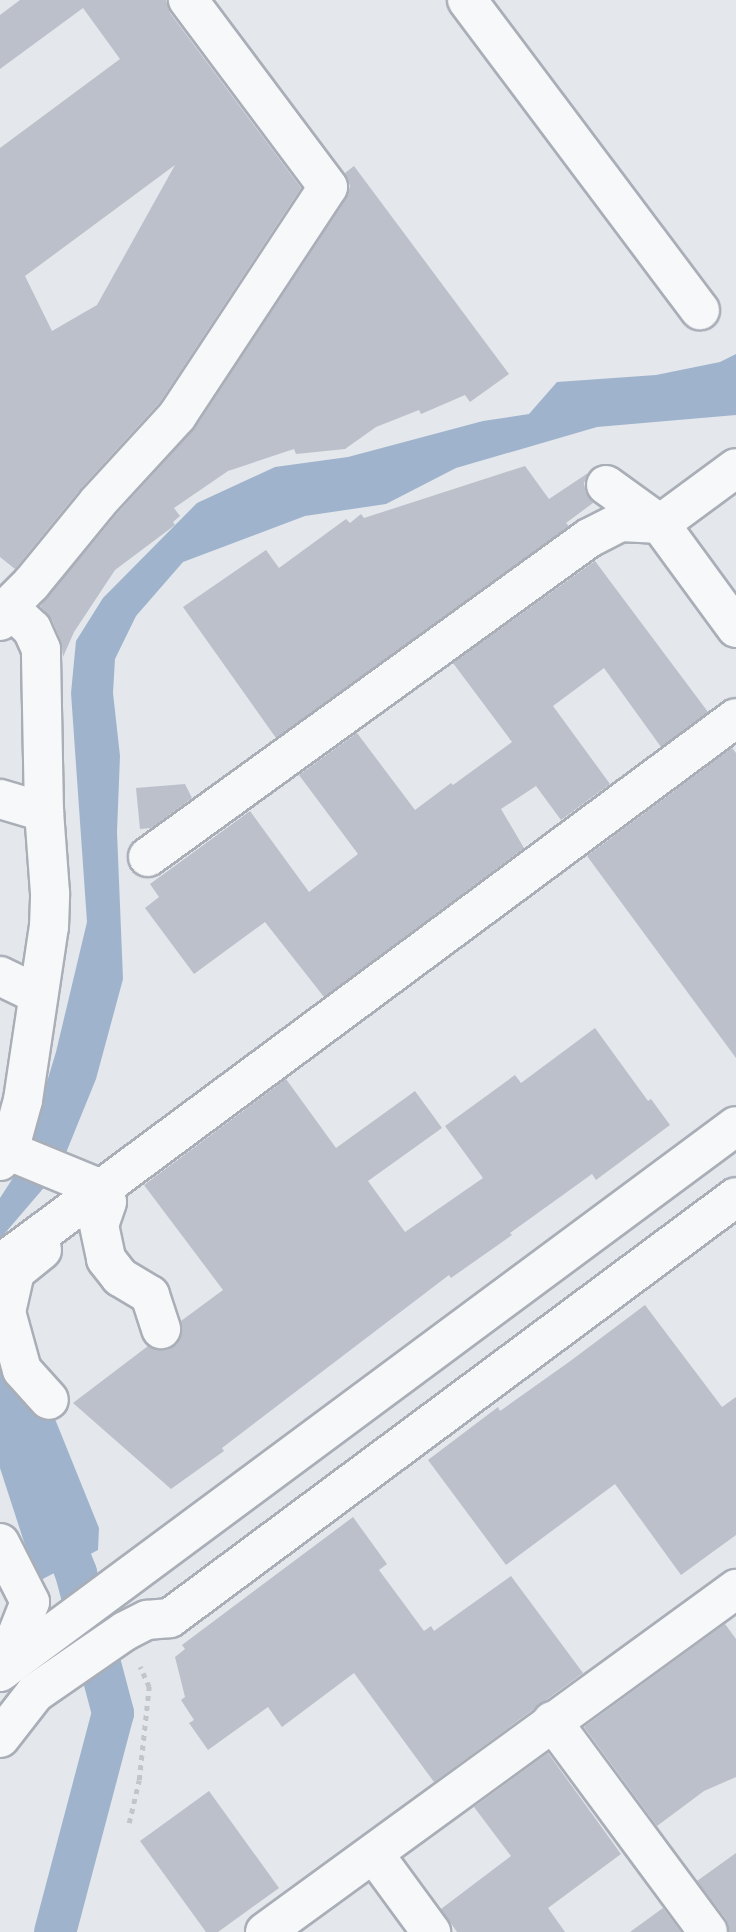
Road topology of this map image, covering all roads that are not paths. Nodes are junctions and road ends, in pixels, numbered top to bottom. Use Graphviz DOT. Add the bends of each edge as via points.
graph roads {
  1 [pos="188,0"];
  2 [pos="467,0"];
  3 [pos="700,310"];
  4 [pos="736,468"];
  5 [pos="606,485"];
  6 [pos="660,524"];
  7 [pos="4,614"];
  8 [pos="736,628"];
  9 [pos="736,718"];
  10 [pos="0,799"];
  11 [pos="44,812"];
  12 [pos="148,856"];
  13 [pos="0,976"];
  14 [pos="37,995"];
  15 [pos="736,1126"];
  16 [pos="8,1155"];
  17 [pos="736,1197"];
  18 [pos="78,1199"];
  19 [pos="0,1264"];
  20 [pos="161,1329"];
  21 [pos="49,1400"];
  22 [pos="0,1543"];
  23 [pos="123,1581"];
  24 [pos="736,1589"];
  25 [pos="170,1618"];
  26 [pos="11,1664"];
  27 [pos="552,1721"];
  28 [pos="0,1738"];
  29 [pos="374,1854"];
  30 [pos="265,1932"];
  31 [pos="431,1932"];
  32 [pos="708,1932"];
  1 -- 7 [label="street" via="328,187 177,416"];
  2 -- 3 [label="street"];
  4 -- 6 [label="street"];
  5 -- 6 [label="street"];
  6 -- 8 [label="street"];
  6 -- 12 [label="street" via="621,522 589,538"];
  7 -- 11 [label="street" via="32,629 41,649"];
  9 -- 18 [label="street"];
  10 -- 11 [label="street"];
  11 -- 14 [label="street" via="49,927"];
  13 -- 14 [label="street"];
  14 -- 16 [label="street" via="23,1100"];
  15 -- 23 [label="street"];
  16 -- 18 [label="street"];
  17 -- 25 [label="street"];
  18 -- 19 [label="street"];
  18 -- 20 [label="street" via="107,1202 99,1225 106,1259 120,1277 150,1295"];
  18 -- 21 [label="street" via="71,1222 15,1272 6,1312 22,1370"];
  22 -- 26 [label="street" via="30,1602"];
  23 -- 25 [label="street"];
  23 -- 26 [label="street"];
  24 -- 27 [label="street"];
  25 -- 28 [label="street" via="147,1620 125,1631 35,1693"];
  27 -- 29 [label="street"];
  27 -- 32 [label="street"];
  29 -- 30 [label="street"];
  29 -- 31 [label="street"];
}
